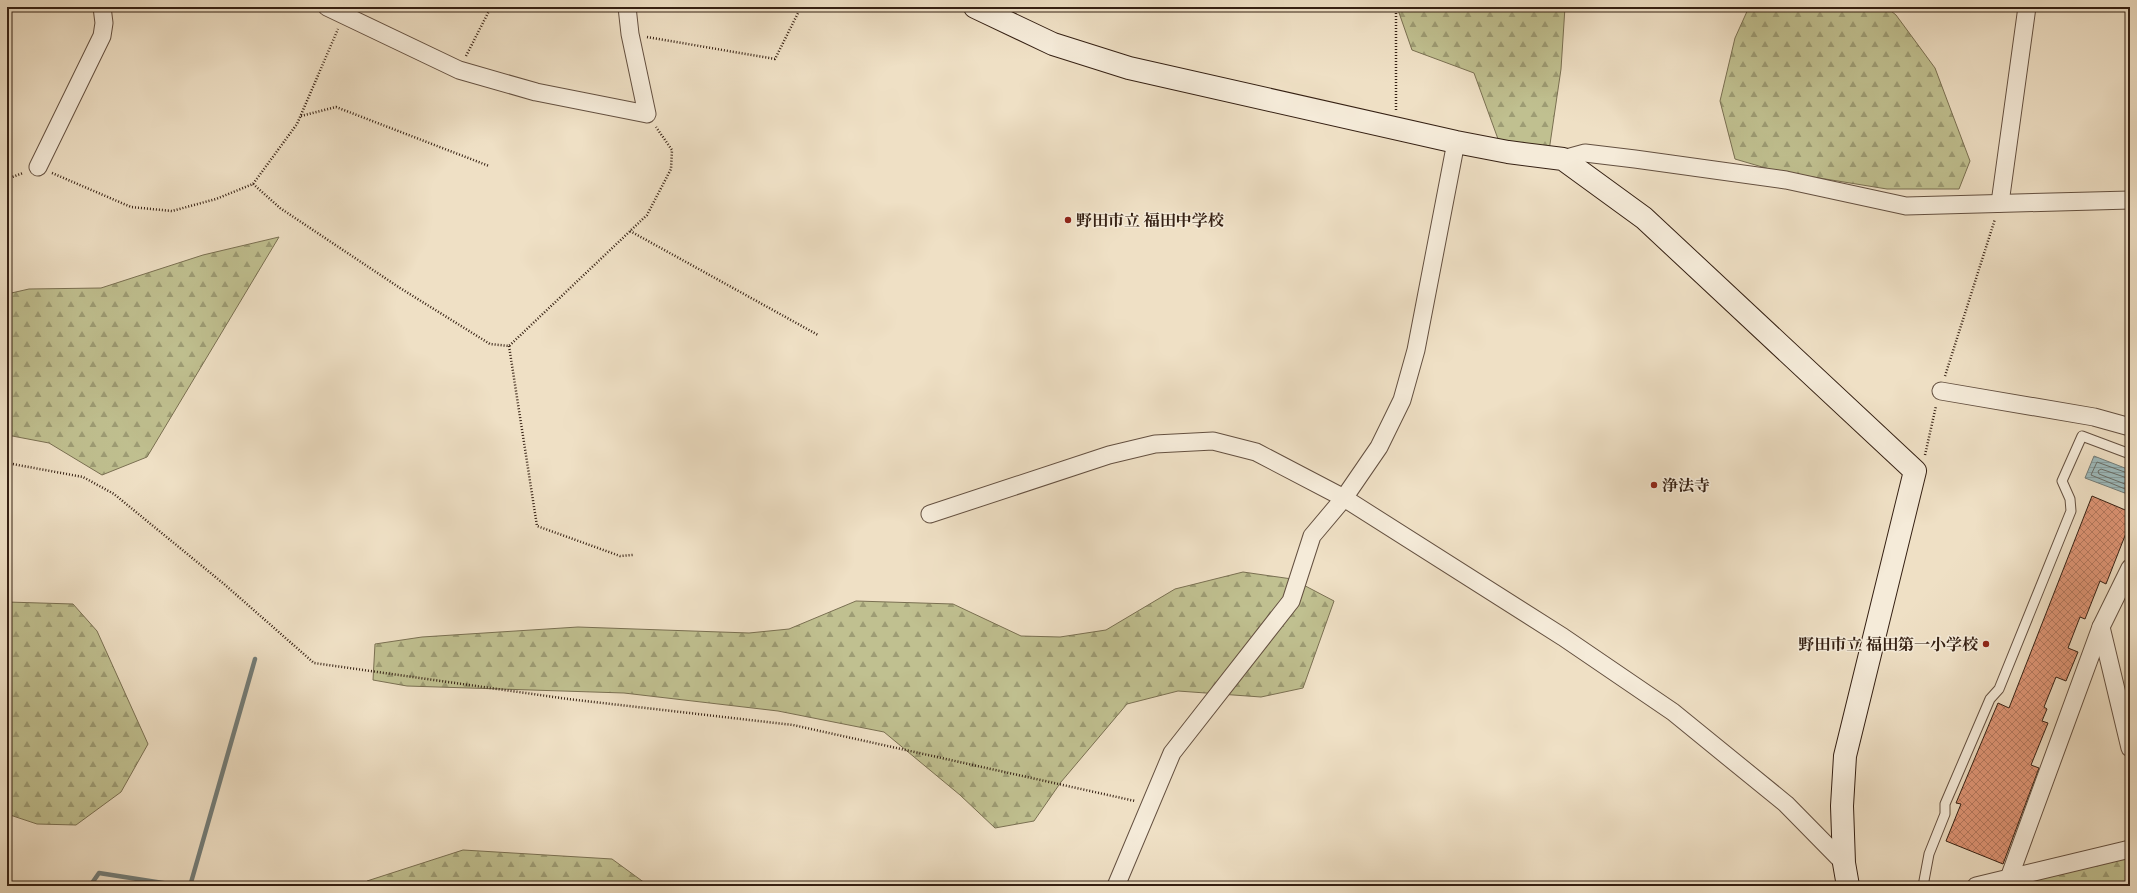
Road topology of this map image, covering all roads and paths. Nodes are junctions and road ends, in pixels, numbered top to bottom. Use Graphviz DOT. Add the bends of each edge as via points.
graph roads {
  1 [pos="102,7"];
  2 [pos="327,7"];
  3 [pos="491,7"];
  4 [pos="627,7"];
  5 [pos="801,7"];
  6 [pos="1396,7"];
  7 [pos="2028,7"];
  8 [pos="982,9"];
  9 [pos="344,14"];
  10 [pos="630,34"];
  11 [pos="459,70"];
  12 [pos="647,114"];
  13 [pos="301,116"];
  14 [pos="1396,129"];
  15 [pos="1456,142"];
  16 [pos="1563,159"];
  17 [pos="489,166"];
  18 [pos="38,167"];
  19 [pos="253,184"];
  20 [pos="2130,200"];
  21 [pos="2000,203"];
  22 [pos="630,231"];
  23 [pos="818,335"];
  24 [pos="509,346"];
  25 [pos="1940,391"];
  26 [pos="2130,426"];
  27 [pos="2130,454"];
  28 [pos="7,463"];
  29 [pos="1915,471"];
  30 [pos="1344,498"];
  31 [pos="930,514"];
  32 [pos="633,555"];
  33 [pos="2130,568"];
  34 [pos="2101,627"];
  35 [pos="2130,748"];
  36 [pos="1150,805"];
  37 [pos="2130,849"];
  38 [pos="1844,863"];
  39 [pos="2009,878"];
  40 [pos="1116,886"];
  41 [pos="1848,886"];
  42 [pos="1923,886"];
  43 [pos="1976,886"];
  1 -- 18 [label="street" via="102,36"];
  2 -- 9 [label="street"];
  3 -- 11 [label="path"];
  4 -- 10 [label="street"];
  5 -- 10 [label="path" via="775,59"];
  6 -- 14 [label="path"];
  7 -- 21 [label="street"];
  8 -- 14 [label="street" via="1053,44 1129,68"];
  9 -- 11 [label="street"];
  9 -- 13 [label="path"];
  10 -- 12 [label="street"];
  11 -- 12 [label="street" via="536,92"];
  12 -- 22 [label="path" via="672,150 671,170 647,214"];
  13 -- 17 [label="path" via="336,107"];
  13 -- 19 [label="path" via="298,124"];
  14 -- 15 [label="street"];
  15 -- 16 [label="street"];
  15 -- 30 [label="street" via="1416,350 1402,400 1379,447"];
  16 -- 21 [label="street" via="1585,153 1643,160 1786,180 1906,206"];
  16 -- 29 [label="street" via="1644,218"];
  18 -- 19 [label="path" via="132,207 159,210 172,211 216,199"];
  19 -- 24 [label="path" via="280,208 400,288 490,344"];
  20 -- 21 [label="street"];
  21 -- 25 [label="path"];
  22 -- 23 [label="path"];
  22 -- 24 [label="path"];
  24 -- 32 [label="path" via="537,526 620,556"];
  25 -- 26 [label="street" via="2094,417"];
  25 -- 29 [label="path" via="1923,466"];
  27 -- 42 [label="lane" via="2082,436 2062,481 2070,499 2071,511 1999,689 1990,699 1945,804 1945,814 1929,854"];
  28 -- 36 [label="path" via="83,477 114,494 224,584 314,663 568,699 793,725"];
  29 -- 38 [label="street" via="1845,756 1842,806"];
  30 -- 31 [label="street" via="1256,452 1212,441 1186,442 1155,444 1108,455"];
  30 -- 36 [label="street" via="1312,536 1291,601 1172,753"];
  30 -- 38 [label="street" via="1563,637 1673,712 1786,804"];
  33 -- 34 [label="street"];
  34 -- 35 [label="street"];
  34 -- 39 [label="street"];
  36 -- 40 [label="street"];
  37 -- 39 [label="street"];
  38 -- 41 [label="street"];
  39 -- 43 [label="street"];
}
